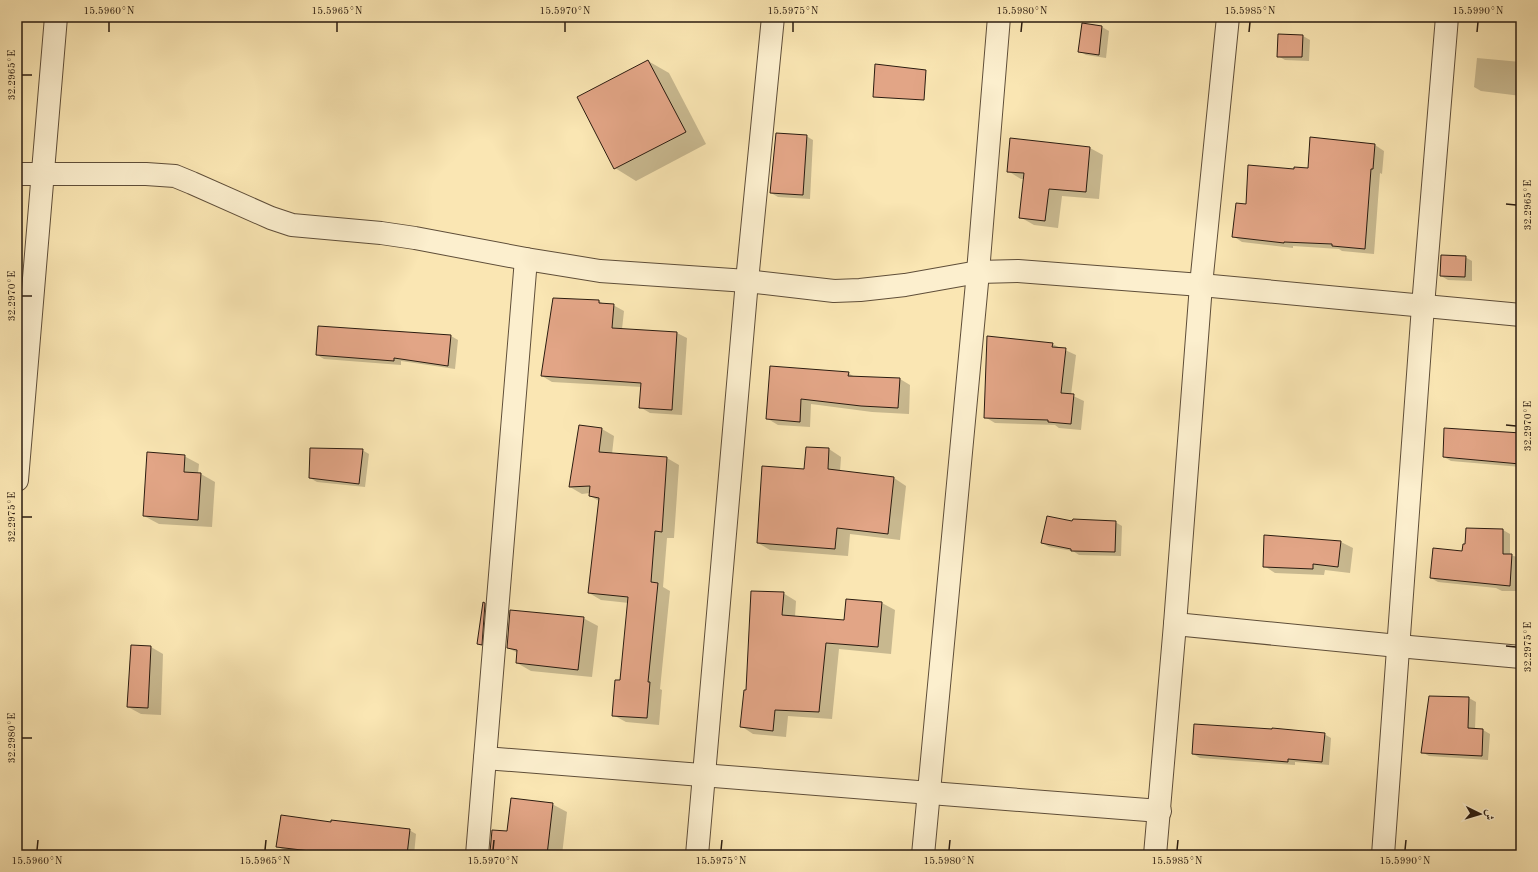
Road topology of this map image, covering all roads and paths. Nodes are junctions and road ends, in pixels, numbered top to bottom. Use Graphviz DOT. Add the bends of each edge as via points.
graph roads {
  1 [pos="56,17"];
  2 [pos="773,17"];
  3 [pos="999,17"];
  4 [pos="1228,17"];
  5 [pos="1447,17"];
  6 [pos="17,174"];
  7 [pos="43,175"];
  8 [pos="526,259"];
  9 [pos="978,272"];
  10 [pos="747,281"];
  11 [pos="1201,285"];
  12 [pos="1423,306"];
  13 [pos="1521,315"];
  14 [pos="17,480"];
  15 [pos="1176,624"];
  16 [pos="1398,646"];
  17 [pos="1521,657"];
  18 [pos="485,758"];
  19 [pos="704,775"];
  20 [pos="928,793"];
  21 [pos="1160,811"];
  22 [pos="477,855"];
  23 [pos="697,855"];
  24 [pos="923,855"];
  25 [pos="1156,855"];
  26 [pos="1383,855"];
  1 -- 7 [label="street"];
  2 -- 10 [label="street"];
  3 -- 9 [label="street"];
  4 -- 11 [label="street"];
  5 -- 12 [label="street"];
  6 -- 7 [label="street"];
  7 -- 8 [label="street" via="175,176 292,225 382,233"];
  7 -- 14 [label="street"];
  8 -- 10 [label="street" via="600,271"];
  8 -- 18 [label="street"];
  9 -- 10 [label="street" via="860,290 834,291"];
  9 -- 11 [label="street" via="1018,271"];
  9 -- 20 [label="street"];
  10 -- 19 [label="street"];
  11 -- 12 [label="street"];
  11 -- 15 [label="street"];
  12 -- 13 [label="street"];
  12 -- 16 [label="street"];
  15 -- 16 [label="street"];
  15 -- 21 [label="street"];
  16 -- 17 [label="street"];
  16 -- 26 [label="street"];
  18 -- 19 [label="street"];
  18 -- 22 [label="street"];
  19 -- 20 [label="street"];
  19 -- 23 [label="street"];
  20 -- 21 [label="street"];
  20 -- 24 [label="street"];
  21 -- 25 [label="street"];
}
